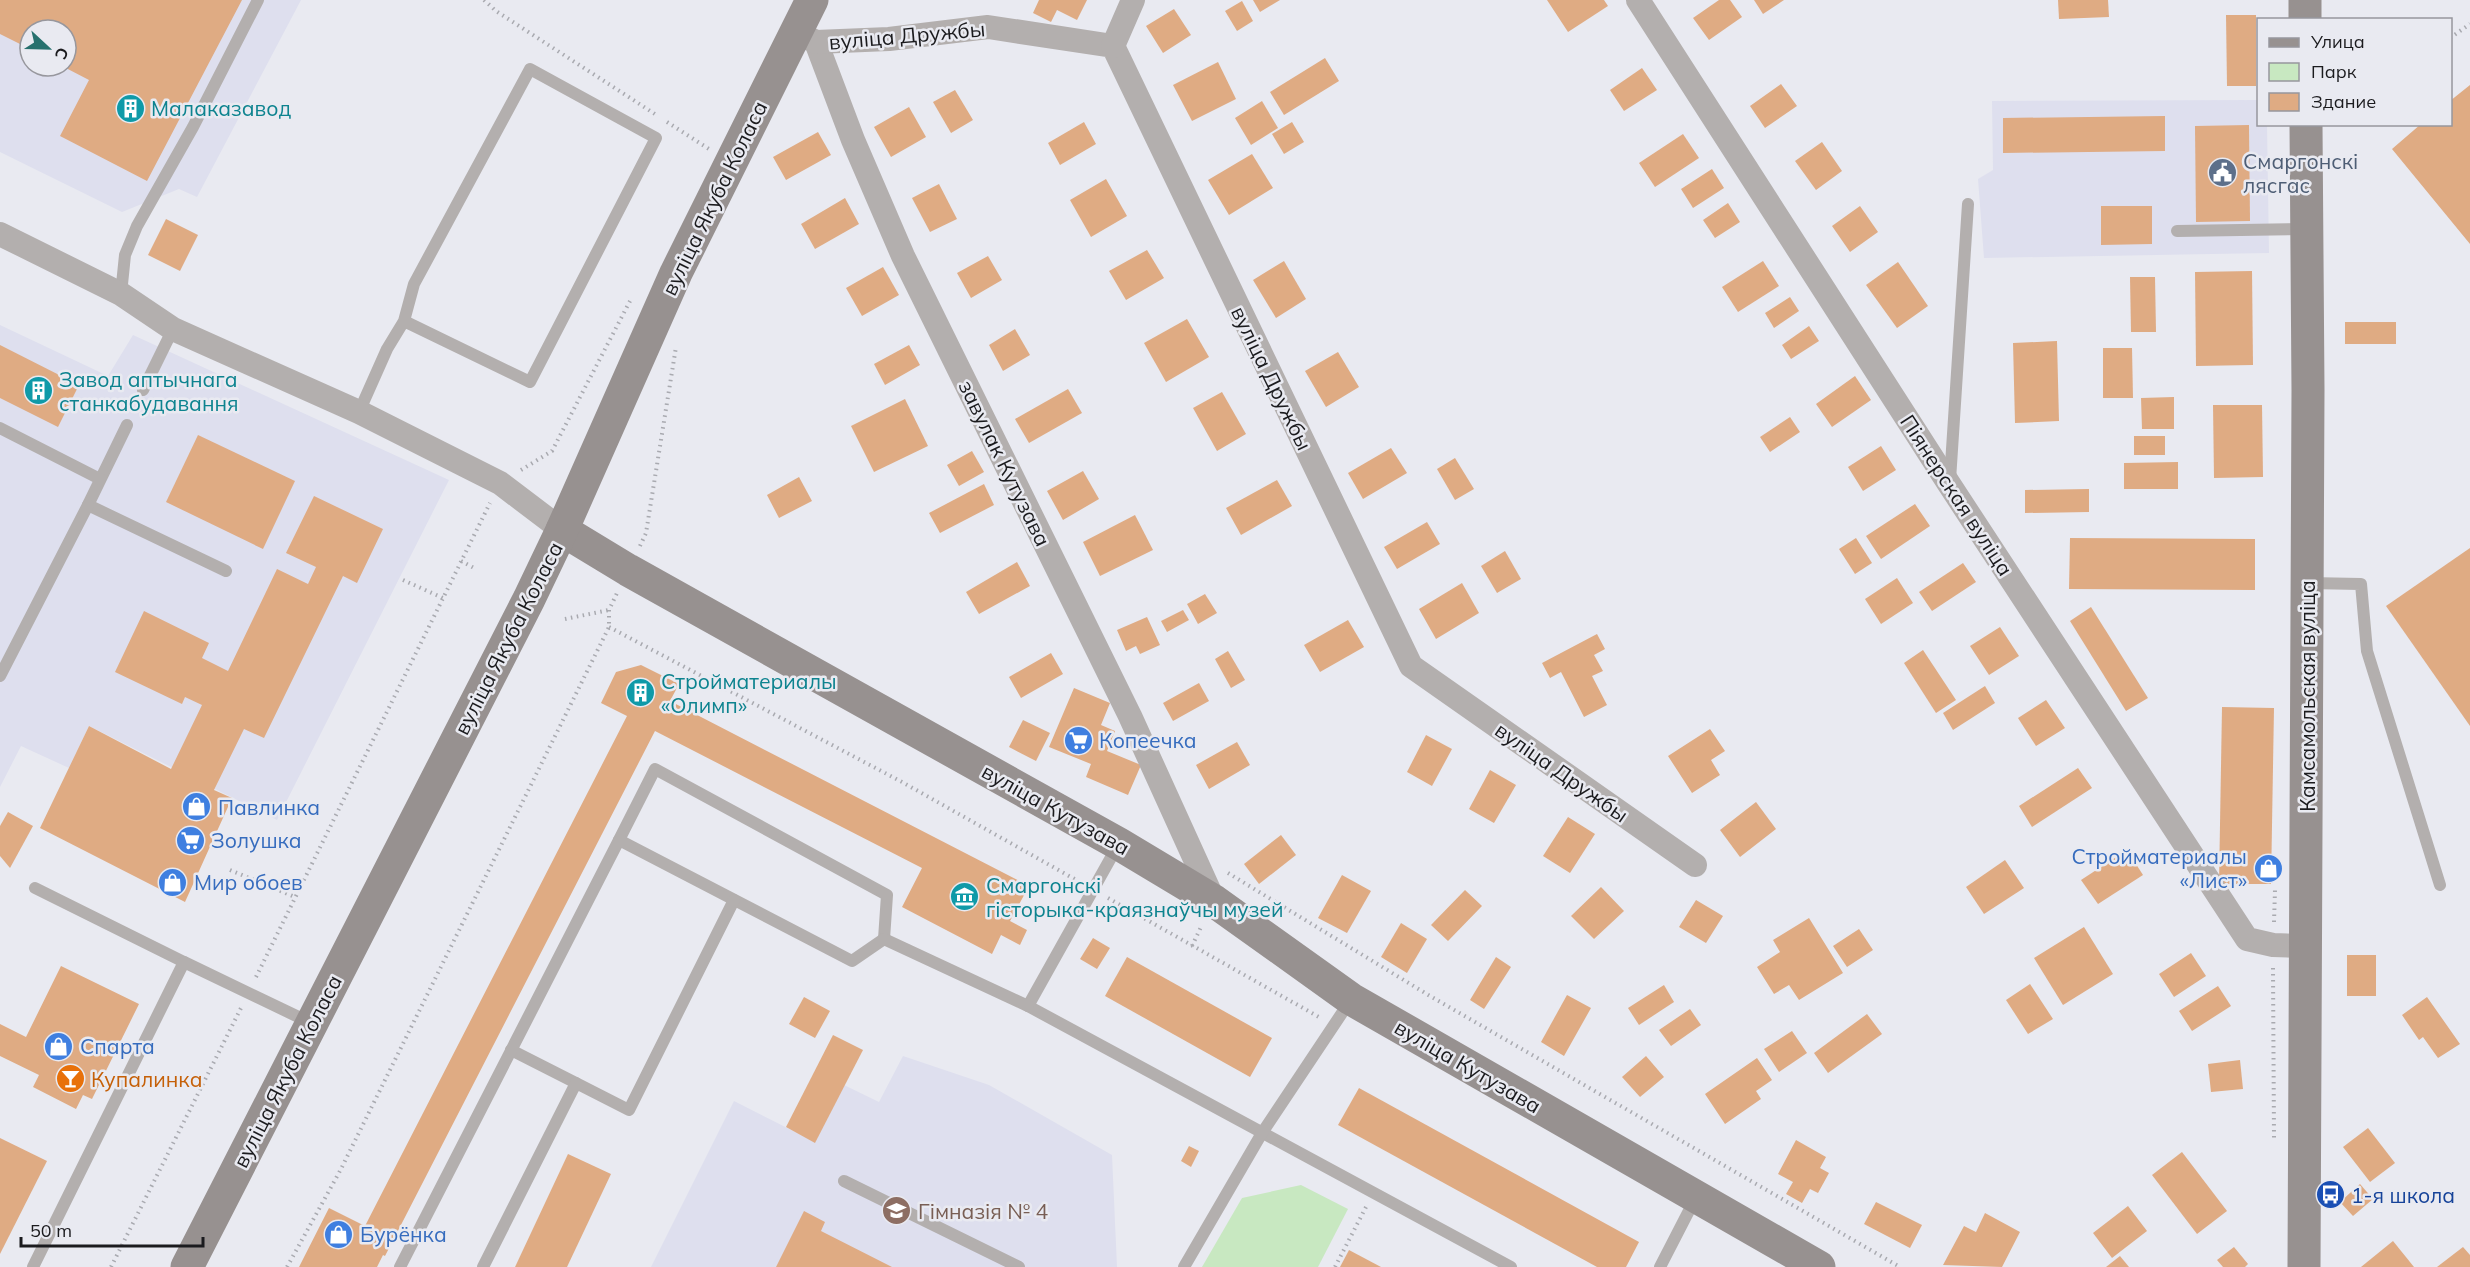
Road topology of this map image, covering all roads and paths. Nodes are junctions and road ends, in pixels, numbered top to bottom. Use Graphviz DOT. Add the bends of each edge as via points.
graph roads {
  1 [pos="258,0"];
  2 [pos="484,0"];
  3 [pos="812,0"];
  4 [pos="1133,0"];
  5 [pos="1638,0"];
  6 [pos="2304,0"];
  7 [pos="2305,18"];
  8 [pos="2470,24"];
  9 [pos="806,37"];
  10 [pos="2452,37"];
  11 [pos="1113,46"];
  12 [pos="2306,126"];
  13 [pos="715,139"];
  14 [pos="709,149"];
  15 [pos="704,160"];
  16 [pos="1968,204"];
  17 [pos="2307,228"];
  18 [pos="2177,231"];
  19 [pos="0,234"];
  20 [pos="121,294"];
  21 [pos="633,295"];
  22 [pos="404,321"];
  23 [pos="173,329"];
  24 [pos="676,346"];
  25 [pos="143,390"];
  26 [pos="359,412"];
  27 [pos="127,425"];
  28 [pos="0,428"];
  29 [pos="100,479"];
  30 [pos="500,483"];
  31 [pos="1949,484"];
  32 [pos="88,505"];
  33 [pos="562,530"];
  34 [pos="461,561"];
  35 [pos="476,569"];
  36 [pos="628,570"];
  37 [pos="226,571"];
  38 [pos="403,580"];
  39 [pos="2307,583"];
  40 [pos="443,598"];
  41 [pos="609,610"];
  42 [pos="565,619"];
  43 [pos="609,627"];
  44 [pos="0,676"];
  45 [pos="619,840"];
  46 [pos="1119,844"];
  47 [pos="1695,865"];
  48 [pos="230,870"];
  49 [pos="2440,885"];
  50 [pos="35,888"];
  51 [pos="1093,890"];
  52 [pos="295,897"];
  53 [pos="734,900"];
  54 [pos="1214,901"];
  55 [pos="884,939"];
  56 [pos="1192,946"];
  57 [pos="2306,946"];
  58 [pos="184,962"];
  59 [pos="248,992"];
  60 [pos="1028,1006"];
  61 [pos="1343,1012"];
  62 [pos="312,1023"];
  63 [pos="511,1050"];
  64 [pos="576,1083"];
  65 [pos="1262,1133"];
  66 [pos="844,1181"];
  67 [pos="1374,1193"];
  68 [pos="1696,1196"];
  69 [pos="33,1267"];
  70 [pos="111,1267"];
  71 [pos="187,1267"];
  72 [pos="287,1267"];
  73 [pos="399,1267"];
  74 [pos="483,1267"];
  75 [pos="1019,1267"];
  76 [pos="1184,1267"];
  77 [pos="1335,1267"];
  78 [pos="1511,1267"];
  79 [pos="1660,1267"];
  80 [pos="1819,1267"];
  81 [pos="1900,1267"];
  82 [pos="2304,1267"];
  1 -- 20 [label="lane" via="137,226 125,255"];
  2 -- 14 [label="path"];
  3 -- 9 [label="main road, вуліца Якуба Коласа"];
  4 -- 11 [label="street"];
  5 -- 31 [label="street, Піянерская вуліца"];
  6 -- 7 [label="main road"];
  8 -- 10 [label="path"];
  9 -- 11 [label="street, вуліца Дружбы" via="889,39 988,27"];
  9 -- 33 [label="main road, вуліца Якуба Коласа" via="676,273"];
  9 -- 54 [label="street, завулак Кутузава" via="903,256 1130,716"];
  11 -- 47 [label="street, вуліца Дружбы" via="1411,666"];
  12 -- 17 [label="main road, Камсамольская вуліца"];
  13 -- 14 [label="path"];
  14 -- 15 [label="path"];
  16 -- 31 [label="lane"];
  17 -- 18 [label="lane"];
  17 -- 39 [label="main road, Камсамольская вуліца"];
  19 -- 20 [label="street"];
  20 -- 23 [label="street"];
  21 -- 30 [label="path" via="552,451"];
  22 -- 22 [label="lane" via="530,382 656,138 530,69 414,284"];
  22 -- 26 [label="lane"];
  23 -- 25 [label="lane"];
  23 -- 26 [label="street"];
  24 -- 36 [label="path" via="646,532"];
  26 -- 30 [label="street"];
  27 -- 29 [label="lane"];
  28 -- 29 [label="lane"];
  29 -- 32 [label="lane"];
  30 -- 33 [label="street"];
  30 -- 34 [label="path"];
  31 -- 57 [label="street, Піянерская вуліца" via="2247,939"];
  32 -- 37 [label="lane"];
  32 -- 44 [label="lane"];
  33 -- 36 [label="main road, вуліца Кутузава"];
  33 -- 62 [label="main road, вуліца Якуба Коласа"];
  34 -- 35 [label="path"];
  34 -- 40 [label="path"];
  36 -- 41 [label="path"];
  36 -- 46 [label="main road, вуліца Кутузава"];
  38 -- 40 [label="path"];
  39 -- 49 [label="lane" via="2361,584 2367,651"];
  39 -- 57 [label="main road, Камсамольская вуліца"];
  40 -- 52 [label="path"];
  41 -- 42 [label="path"];
  41 -- 43 [label="path"];
  43 -- 51 [label="path" via="902,782"];
  43 -- 72 [label="path" via="346,1159"];
  45 -- 53 [label="lane"];
  45 -- 55 [label="lane" via="655,769 887,895"];
  45 -- 63 [label="lane"];
  46 -- 51 [label="lane"];
  46 -- 54 [label="main road, вуліца Кутузава"];
  48 -- 52 [label="path"];
  50 -- 58 [label="lane"];
  51 -- 56 [label="path"];
  51 -- 60 [label="lane"];
  52 -- 59 [label="path"];
  53 -- 55 [label="lane" via="852,961"];
  53 -- 64 [label="lane" via="629,1110"];
  54 -- 56 [label="path"];
  54 -- 61 [label="main road, вуліца Кутузава"];
  54 -- 81 [label="path" via="1228,872 1430,996"];
  55 -- 60 [label="lane"];
  56 -- 61 [label="path"];
  57 -- 82 [label="main road, Камсамольская вуліца"];
  58 -- 59 [label="lane"];
  58 -- 69 [label="lane"];
  59 -- 62 [label="lane"];
  59 -- 70 [label="path"];
  60 -- 65 [label="lane"];
  61 -- 65 [label="lane"];
  61 -- 68 [label="main road, вуліца Кутузава"];
  62 -- 71 [label="main road, вуліца Якуба Коласа"];
  63 -- 64 [label="lane"];
  63 -- 73 [label="lane"];
  64 -- 74 [label="lane"];
  65 -- 67 [label="lane"];
  65 -- 76 [label="lane"];
  66 -- 75 [label="lane"];
  67 -- 77 [label="path"];
  67 -- 78 [label="lane"];
  68 -- 79 [label="lane"];
  68 -- 80 [label="main road, вуліца Кутузава"];
}
